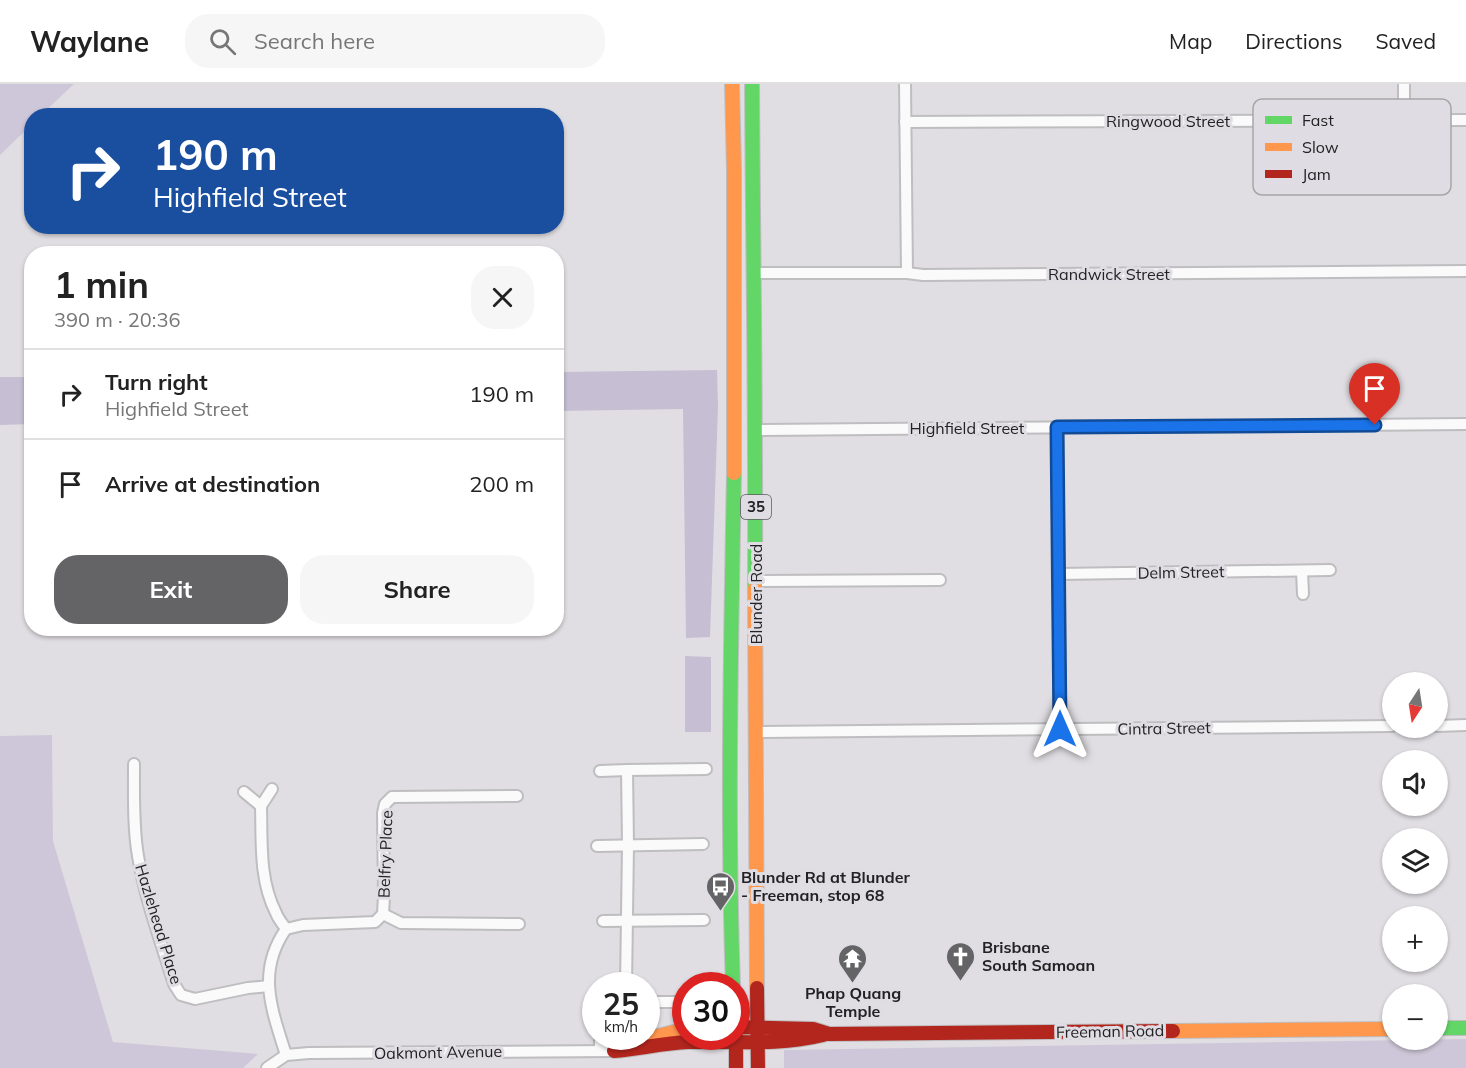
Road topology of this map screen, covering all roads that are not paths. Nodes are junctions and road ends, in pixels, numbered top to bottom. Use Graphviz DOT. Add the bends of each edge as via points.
graph roads {
  1 [pos="732,84"];
  2 [pos="752,84"];
  3 [pos="905,84"];
  4 [pos="1253,121"];
  5 [pos="905,122"];
  6 [pos="1466,271"];
  7 [pos="753,273"];
  8 [pos="907,273"];
  9 [pos="1466,424"];
  10 [pos="1057,427"];
  11 [pos="756,430"];
  12 [pos="1330,570"];
  13 [pos="1302,571"];
  14 [pos="1059,574"];
  15 [pos="940,580"];
  16 [pos="756,581"];
  17 [pos="1303,594"];
  18 [pos="1466,725"];
  19 [pos="1382,726"];
  20 [pos="1448,726"];
  21 [pos="1060,729"];
  22 [pos="756,732"];
  23 [pos="134,764"];
  24 [pos="706,769"];
  25 [pos="627,770"];
  26 [pos="600,771"];
  27 [pos="272,789"];
  28 [pos="244,792"];
  29 [pos="517,796"];
  30 [pos="261,806"];
  31 [pos="704,844"];
  32 [pos="627,845"];
  33 [pos="597,846"];
  34 [pos="383,914"];
  35 [pos="704,920"];
  36 [pos="603,921"];
  37 [pos="627,921"];
  38 [pos="519,924"];
  39 [pos="286,929"];
  40 [pos="626,972"];
  41 [pos="733,972"];
  42 [pos="268,986"];
  43 [pos="750,1027"];
  44 [pos="757,1027"];
  45 [pos="1448,1028"];
  46 [pos="1466,1028"];
  47 [pos="1382,1029"];
  48 [pos="672,1032"];
  49 [pos="829,1034"];
  50 [pos="750,1041"];
  51 [pos="758,1042"];
  52 [pos="672,1043"];
  53 [pos="736,1050"];
  54 [pos="607,1051"];
  55 [pos="286,1055"];
  56 [pos="267,1068"];
  57 [pos="736,1068"];
  58 [pos="758,1068"];
  1 -- 41 [label="main road, Blunder Road / 35"];
  2 -- 7 [label="main road, Blunder Road / 35"];
  3 -- 5 [label="street"];
  4 -- 5 [label="street, Ringwood Street"];
  5 -- 8 [label="street"];
  6 -- 8 [label="street, Randwick Street"];
  7 -- 8 [label="street, Randwick Street"];
  7 -- 11 [label="main road, Blunder Road / 35"];
  9 -- 10 [label="street, Highfield Street"];
  10 -- 11 [label="street, Highfield Street"];
  10 -- 14 [label="street"];
  11 -- 16 [label="main road, Blunder Road / 35"];
  12 -- 13 [label="street, Delm Street"];
  13 -- 14 [label="street, Delm Street"];
  13 -- 17 [label="street"];
  14 -- 21 [label="street"];
  15 -- 16 [label="street"];
  16 -- 22 [label="main road, Blunder Road / 35"];
  18 -- 20 [label="street"];
  19 -- 21 [label="street, Cintra Street"];
  21 -- 22 [label="street, Cintra Street"];
  22 -- 44 [label="main road, Blunder Road / 35"];
  23 -- 42 [label="street, Hazlehead Place" via="138,855 174,984 182,995 195,999"];
  24 -- 25 [label="street"];
  25 -- 26 [label="street"];
  25 -- 32 [label="street"];
  27 -- 30 [label="street"];
  28 -- 30 [label="street"];
  29 -- 34 [label="street, Belfry Place" via="392,797 383,813"];
  30 -- 39 [label="street" via="265,881"];
  31 -- 32 [label="street"];
  32 -- 33 [label="street"];
  32 -- 37 [label="street"];
  34 -- 38 [label="street" via="401,923"];
  34 -- 39 [label="street, Belfry Place" via="375,922"];
  35 -- 37 [label="street"];
  36 -- 37 [label="street"];
  37 -- 40 [label="street"];
  39 -- 42 [label="street" via="273,951"];
  42 -- 55 [label="street"];
  43 -- 44 [label="main road, Freeman Road"];
  44 -- 49 [label="main road, Freeman Road" via="813,1029"];
  44 -- 51 [label="main road, Blunder Road / 35"];
  45 -- 46 [label="main road"];
  47 -- 49 [label="main road, Freeman Road"];
  48 -- 54 [label="main road, Oakmont Avenue"];
  49 -- 51 [label="main road, Freeman Road" via="812,1039"];
  50 -- 51 [label="main road, Oakmont Avenue"];
  51 -- 58 [label="main road, Blunder Road / 35"];
  52 -- 54 [label="main road, Oakmont Avenue"];
  53 -- 57 [label="main road"];
  54 -- 55 [label="street, Oakmont Avenue"];
  55 -- 56 [label="street"];
}
